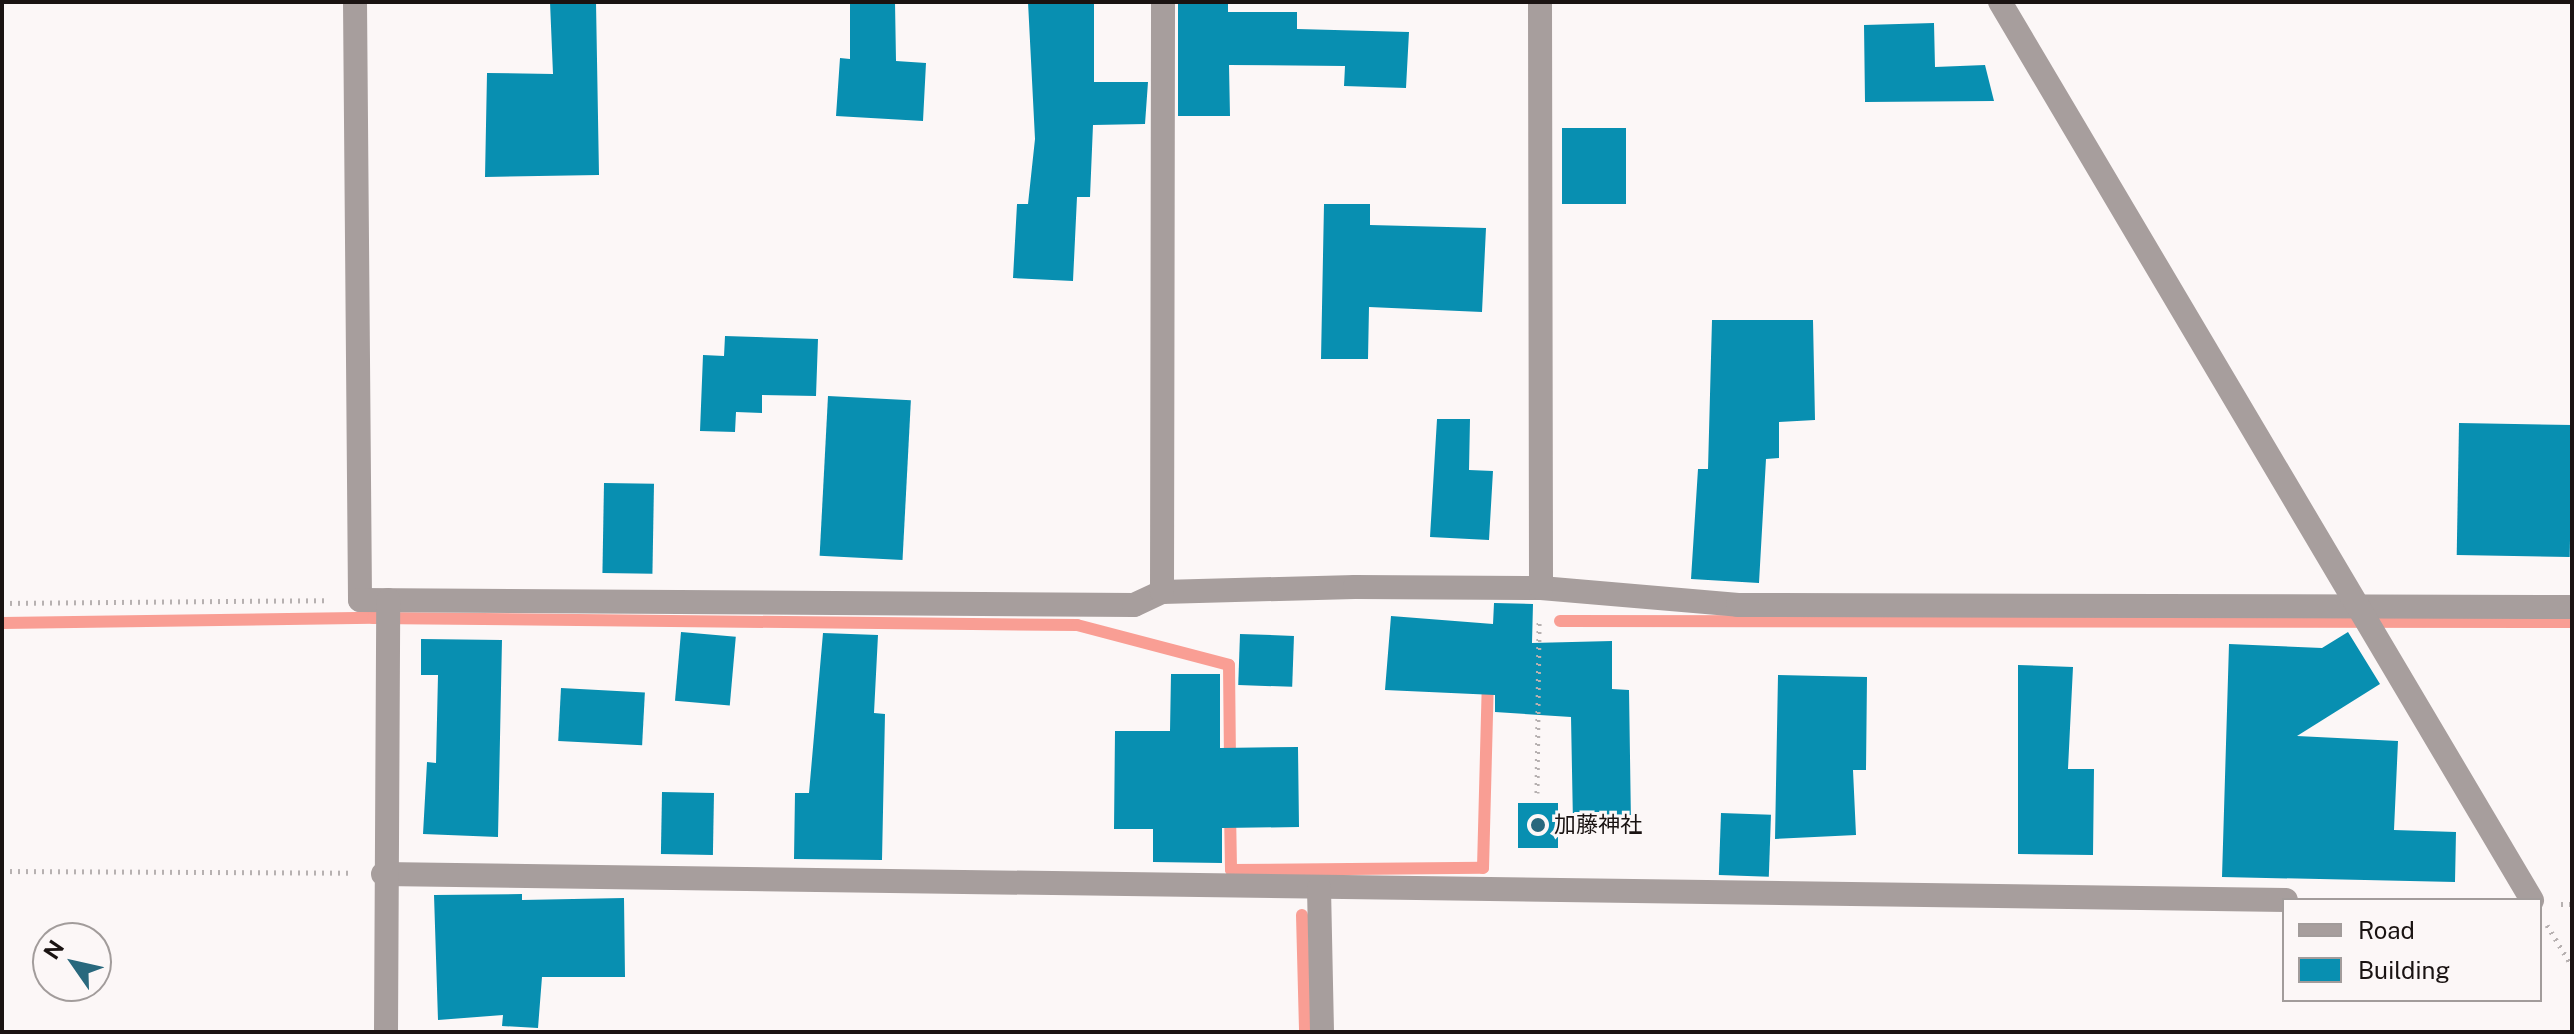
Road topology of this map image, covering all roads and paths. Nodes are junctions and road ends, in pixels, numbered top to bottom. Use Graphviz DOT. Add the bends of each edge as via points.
graph roads {
  1 [pos="355,2"];
  2 [pos="1163,2"];
  3 [pos="1540,2"];
  4 [pos="2000,2"];
  5 [pos="1541,588"];
  6 [pos="1162,592"];
  7 [pos="360,600"];
  8 [pos="2,603"];
  9 [pos="2572,607"];
  10 [pos="388,611"];
  11 [pos="2367,616"];
  12 [pos="1537,793"];
  13 [pos="2,871"];
  14 [pos="383,874"];
  15 [pos="1319,888"];
  16 [pos="2531,898"];
  17 [pos="2282,900"];
  18 [pos="2542,917"];
  19 [pos="2572,966"];
  20 [pos="386,1032"];
  21 [pos="1322,1032"];
  1 -- 7 [label="street"];
  2 -- 6 [label="street"];
  3 -- 5 [label="street"];
  4 -- 11 [label="street"];
  5 -- 6 [label="street"];
  5 -- 11 [label="street" via="1738,605"];
  5 -- 12 [label="path"];
  6 -- 10 [label="street" via="1134,605"];
  7 -- 8 [label="path"];
  7 -- 10 [label="street"];
  9 -- 11 [label="street"];
  10 -- 14 [label="street"];
  11 -- 16 [label="street"];
  13 -- 14 [label="path"];
  14 -- 15 [label="street"];
  14 -- 20 [label="street"];
  15 -- 17 [label="street"];
  15 -- 21 [label="street"];
  18 -- 19 [label="path"];
}
